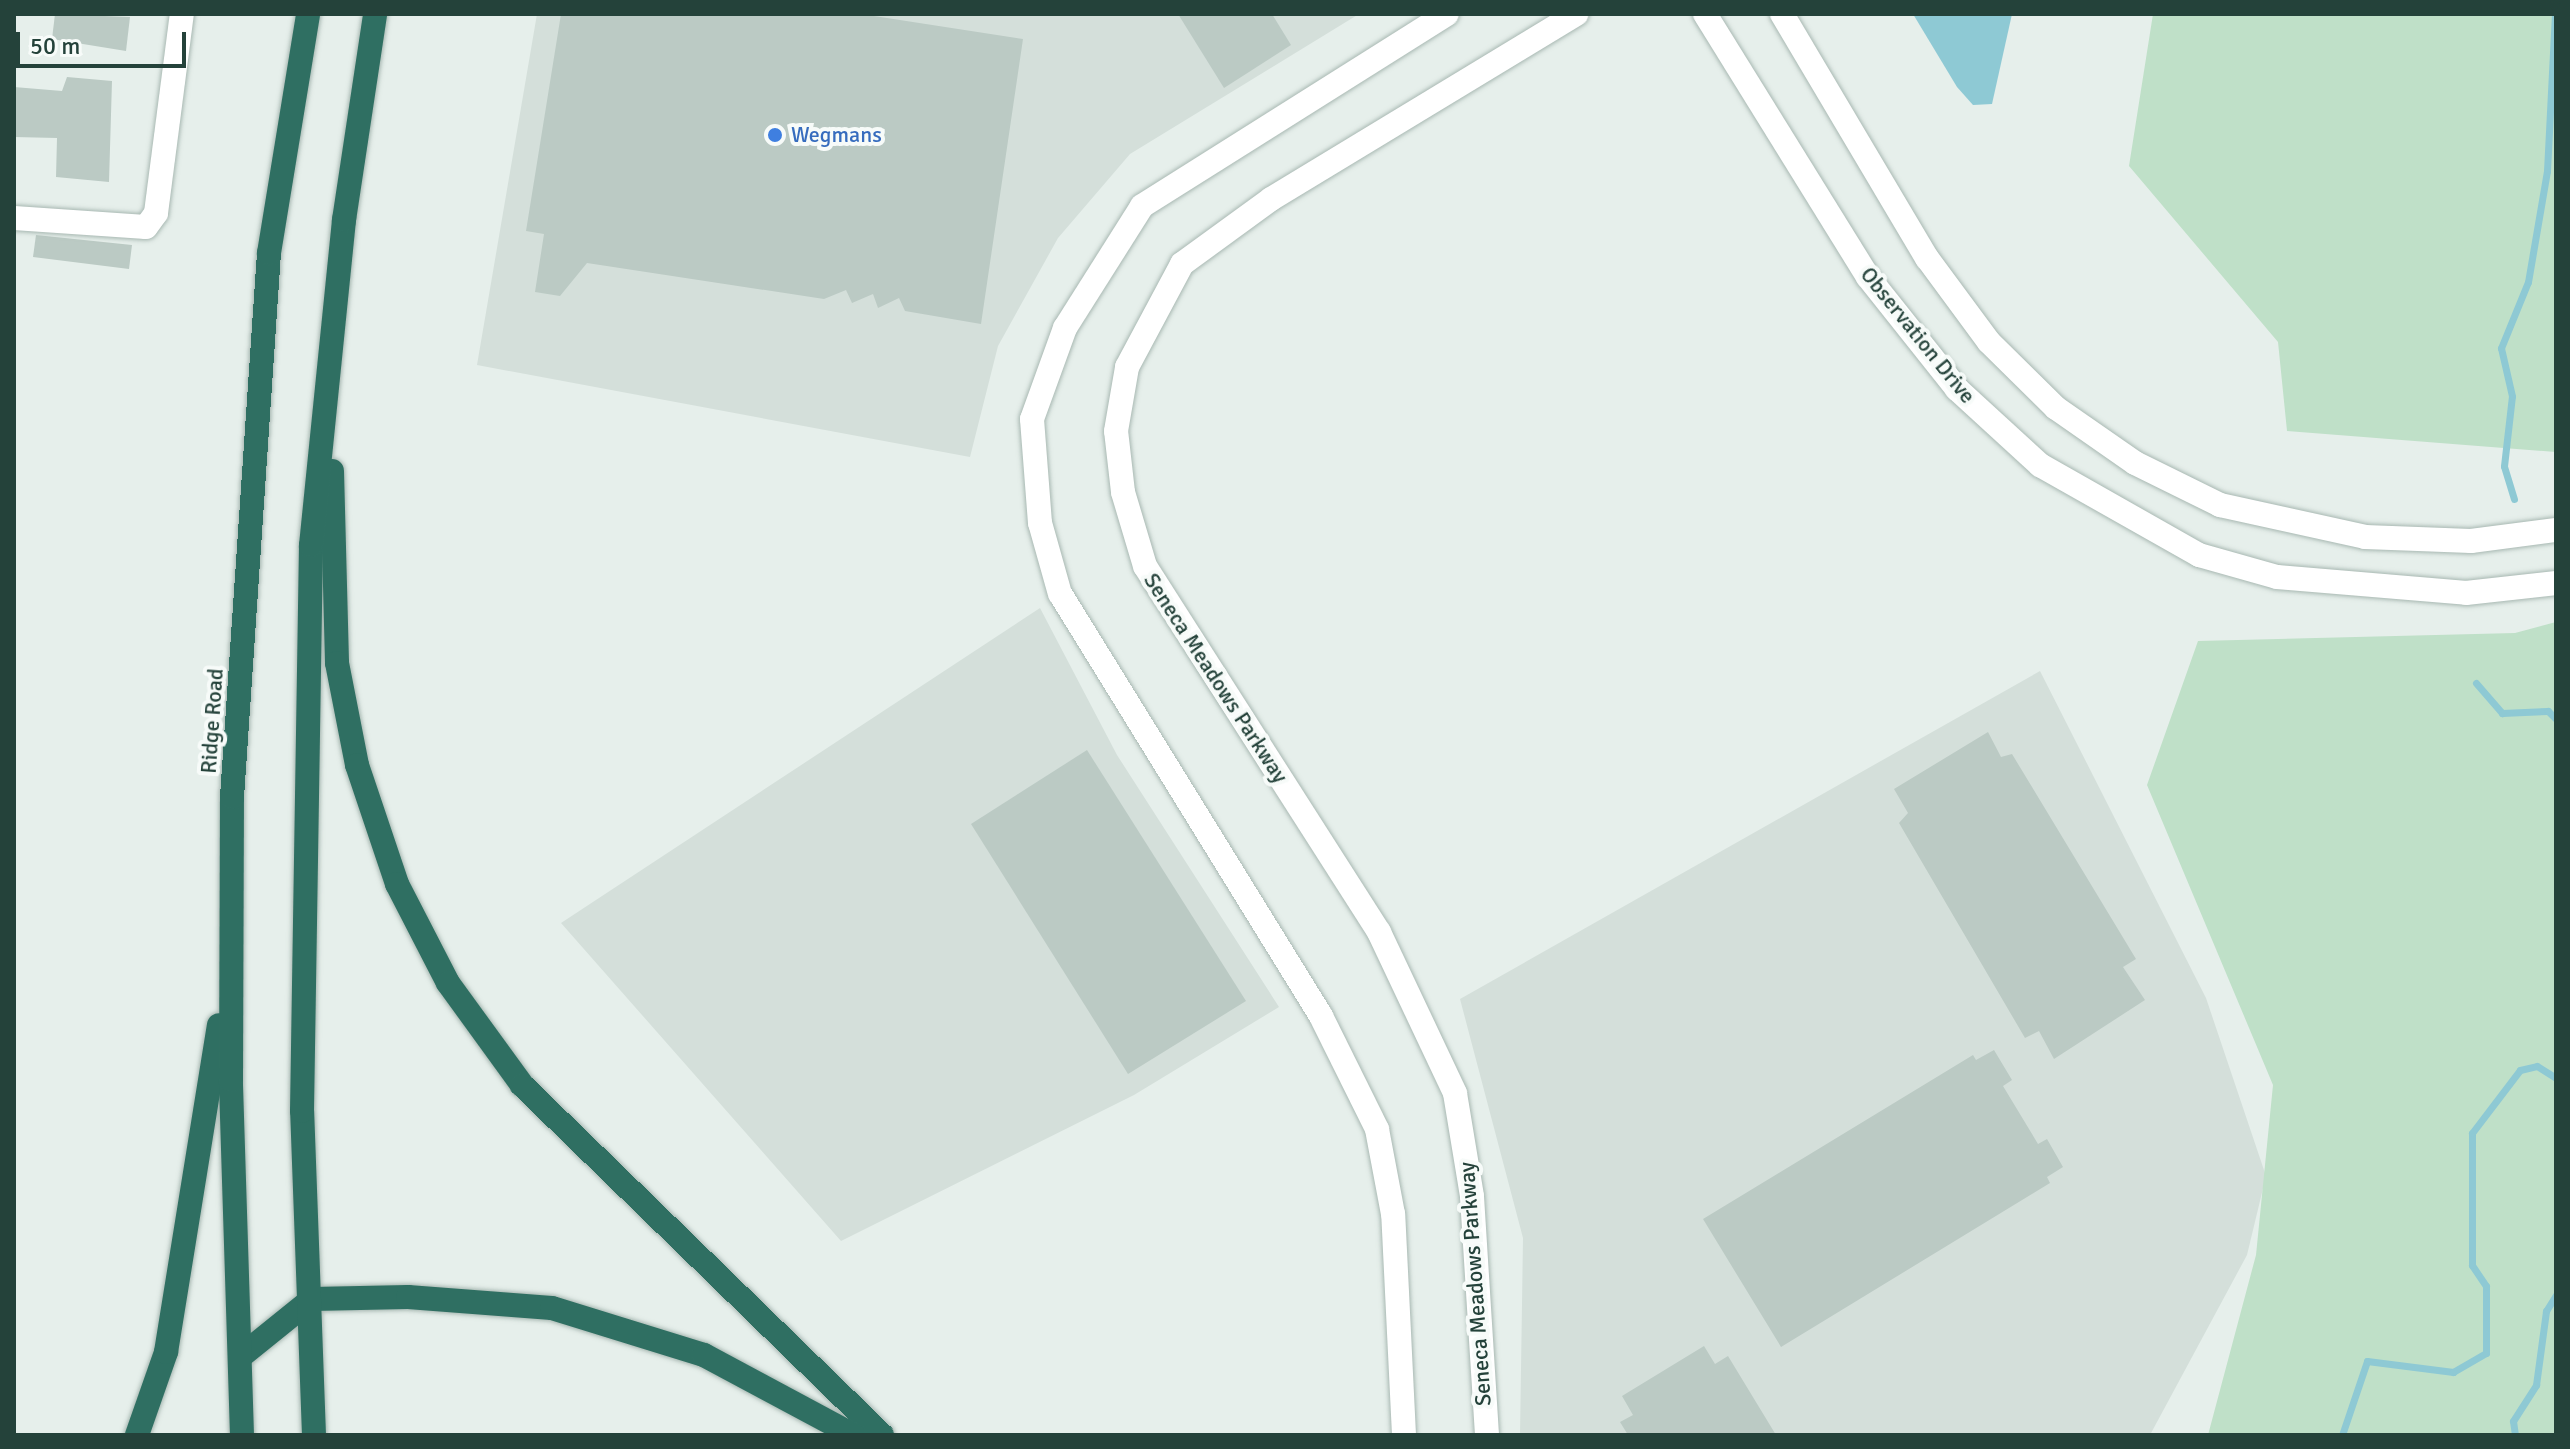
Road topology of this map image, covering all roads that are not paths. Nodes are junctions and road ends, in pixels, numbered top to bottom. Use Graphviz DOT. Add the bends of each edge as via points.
graph roads {
  1 [pos="182,14"];
  2 [pos="308,14"];
  3 [pos="375,14"];
  4 [pos="1447,14"];
  5 [pos="1576,14"];
  6 [pos="1705,14"];
  7 [pos="1782,14"];
  8 [pos="14,218"];
  9 [pos="331,350"];
  10 [pos="2556,530"];
  11 [pos="2556,583"];
  12 [pos="232,940"];
  13 [pos="312,1299"];
  14 [pos="240,1357"];
  15 [pos="137,1435"];
  16 [pos="242,1435"];
  17 [pos="314,1435"];
  18 [pos="853,1435"];
  19 [pos="882,1435"];
  20 [pos="1404,1435"];
  21 [pos="1487,1435"];
  1 -- 8 [label="street" via="158,204 146,227"];
  2 -- 12 [label="highway, Ridge Road" via="269,253 232,797"];
  3 -- 9 [label="highway"];
  4 -- 20 [label="street" via="1142,206 1065,328 1032,419 1040,523 1060,594 1321,1016 1377,1129 1393,1214"];
  5 -- 21 [label="street, Seneca Meadows Parkway" via="1271,199 1182,264 1127,367 1116,431 1123,492 1145,566 1379,932 1455,1093 1472,1196"];
  6 -- 11 [label="street, Observation Drive" via="1868,277 1957,389 2040,465 2199,555 2277,577 2466,593"];
  7 -- 10 [label="street" via="1927,258 1989,342 2056,408 2135,463 2220,505 2365,537 2471,541"];
  9 -- 13 [label="highway" via="304,697 302,1111"];
  9 -- 19 [label="highway" via="337,663 357,765 405,898 448,983 522,1085"];
  12 -- 14 [label="highway, Ridge Road"];
  12 -- 15 [label="highway" via="166,1352"];
  13 -- 14 [label="highway"];
  13 -- 17 [label="highway"];
  13 -- 18 [label="highway" via="408,1297 552,1308 704,1355"];
  14 -- 16 [label="highway, Ridge Road"];
}
